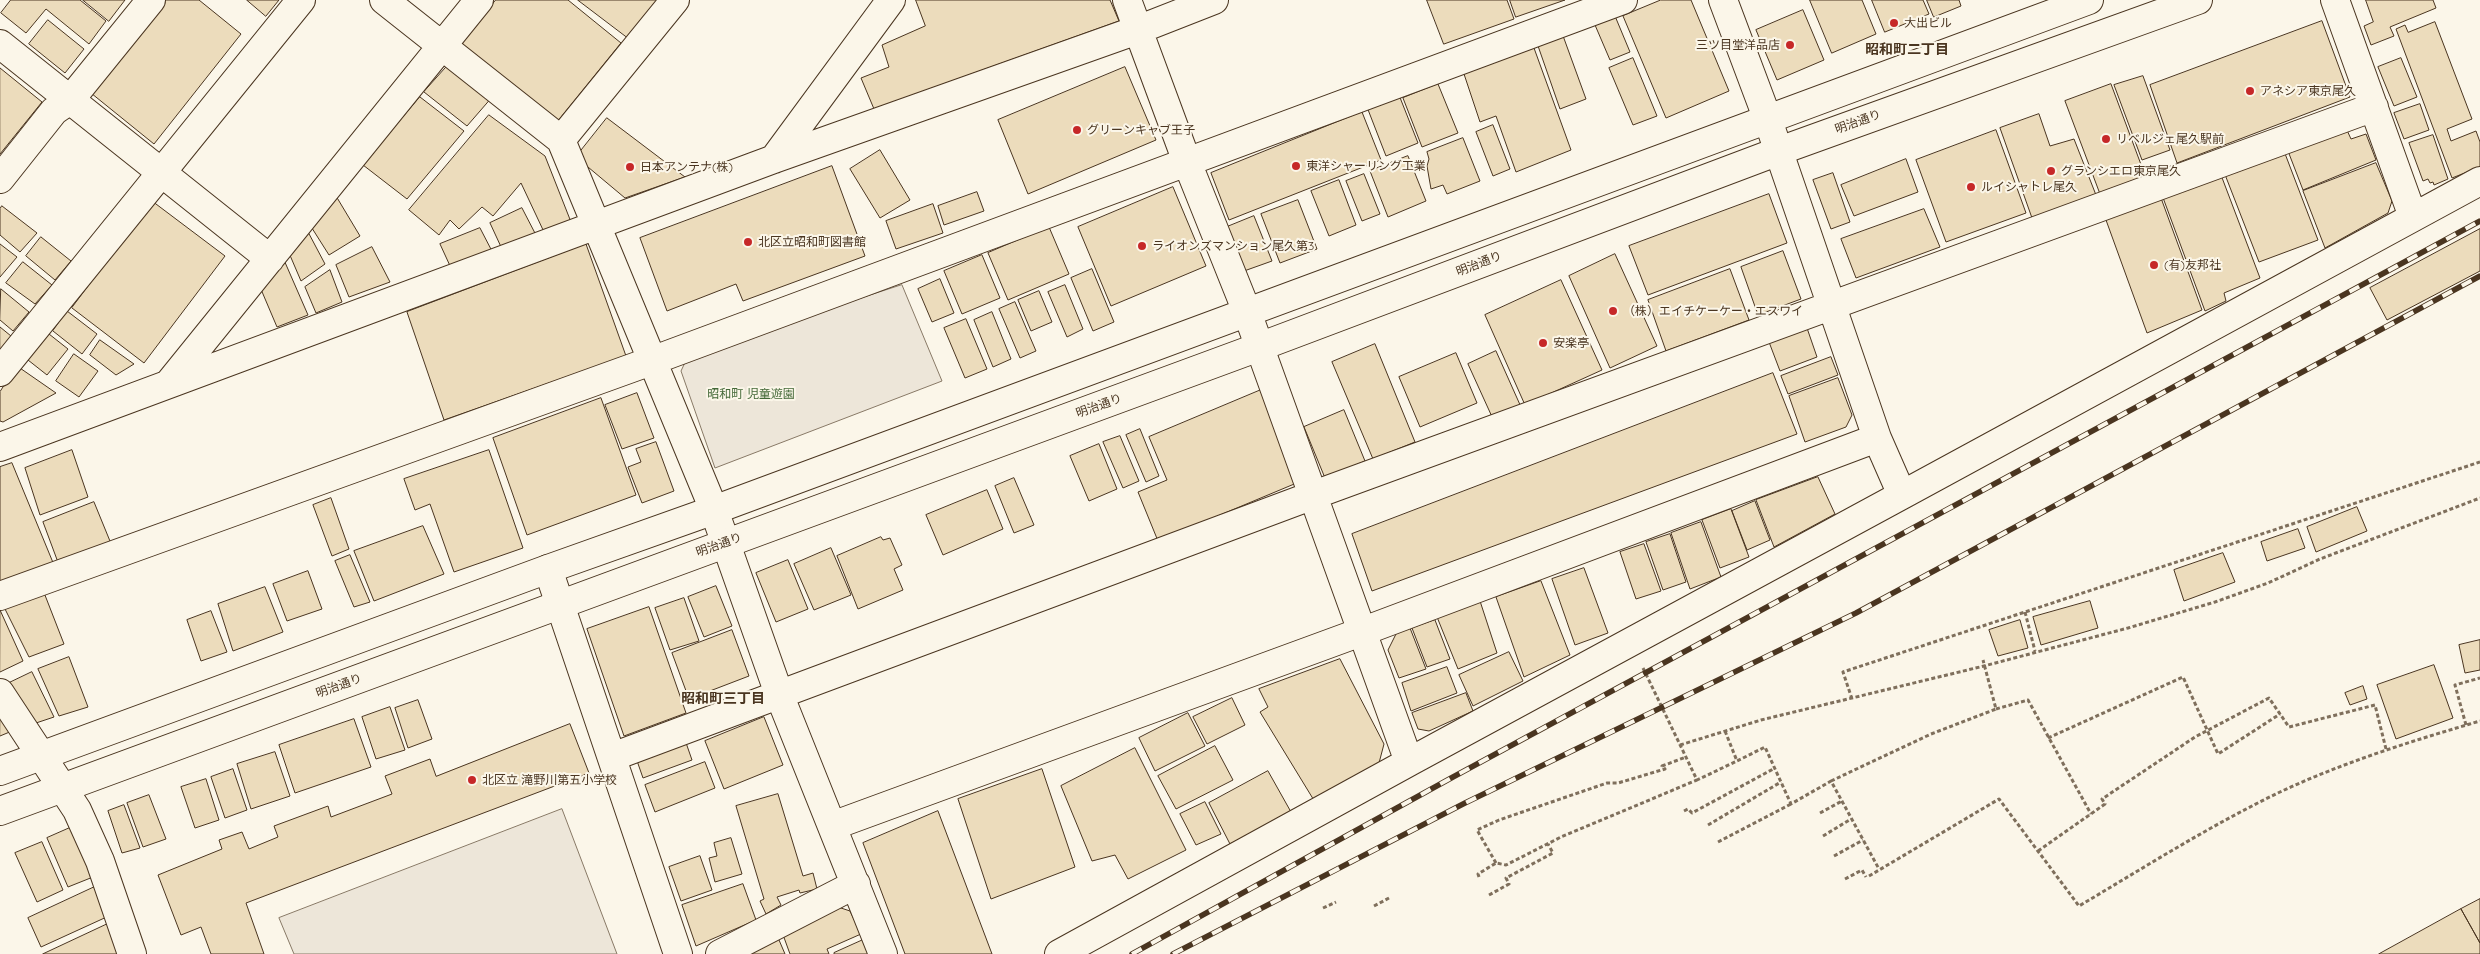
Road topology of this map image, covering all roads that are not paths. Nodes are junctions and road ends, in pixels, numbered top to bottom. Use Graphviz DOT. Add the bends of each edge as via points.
graph roads {
  1 [pos="151,0"];
  2 [pos="301,0"];
  3 [pos="384,0"];
  4 [pos="479,0"];
  5 [pos="675,0"];
  6 [pos="891,0"];
  7 [pos="1128,0"];
  8 [pos="1214,0"];
  9 [pos="1623,0"];
  10 [pos="1723,0"];
  11 [pos="2089,0"];
  12 [pos="2198,0"];
  13 [pos="2335,0"];
  14 [pos="1140,29"];
  15 [pos="0,44"];
  16 [pos="442,46"];
  17 [pos="70,100"];
  18 [pos="2374,107"];
  19 [pos="1768,120"];
  20 [pos="561,140"];
  21 [pos="1779,150"];
  22 [pos="774,159"];
  23 [pos="1187,162"];
  24 [pos="160,172"];
  25 [pos="0,179"];
  26 [pos="2480,181"];
  27 [pos="2414,217"];
  28 [pos="596,226"];
  29 [pos="270,259"];
  30 [pos="1832,305"];
  31 [pos="1247,312"];
  32 [pos="1260,347"];
  33 [pos="654,360"];
  34 [pos="0,372"];
  35 [pos="170,382"];
  36 [pos="1877,438"];
  37 [pos="0,446"];
  38 [pos="1902,495"];
  39 [pos="1311,496"];
  40 [pos="714,510"];
  41 [pos="726,542"];
  42 [pos="548,569"];
  43 [pos="0,596"];
  44 [pos="560,605"];
  45 [pos="1361,632"];
  46 [pos="0,693"];
  47 [pos="779,694"];
  48 [pos="41,756"];
  49 [pos="612,757"];
  50 [pos="1409,762"];
  51 [pos="0,771"];
  52 [pos="64,787"];
  53 [pos="0,810"];
  54 [pos="832,826"];
  55 [pos="856,884"];
  56 [pos="132,954"];
  57 [pos="678,954"];
  58 [pos="720,954"];
  59 [pos="882,954"];
  60 [pos="1059,954"];
  1 -- 17 [label="street"];
  2 -- 24 [label="street"];
  3 -- 16 [label="street"];
  4 -- 16 [label="street"];
  5 -- 20 [label="street"];
  6 -- 22 [label="street"];
  7 -- 14 [label="street"];
  8 -- 14 [label="street"];
  9 -- 23 [label="street"];
  10 -- 19 [label="street"];
  11 -- 19 [label="street"];
  12 -- 21 [label="street, 明治通り"];
  13 -- 18 [label="street"];
  14 -- 22 [label="street"];
  14 -- 23 [label="street"];
  15 -- 17 [label="street"];
  16 -- 20 [label="street"];
  16 -- 29 [label="street"];
  17 -- 24 [label="street"];
  17 -- 25 [label="street" via="54,111"];
  18 -- 27 [label="street"];
  18 -- 30 [label="street"];
  19 -- 21 [label="street"];
  19 -- 31 [label="street"];
  20 -- 28 [label="street"];
  21 -- 30 [label="street"];
  21 -- 32 [label="street, 明治通り"];
  22 -- 28 [label="street"];
  23 -- 31 [label="street"];
  23 -- 33 [label="street"];
  24 -- 29 [label="street"];
  24 -- 34 [label="street"];
  26 -- 27 [label="street"];
  27 -- 38 [label="street"];
  28 -- 33 [label="street"];
  28 -- 35 [label="street"];
  29 -- 35 [label="street"];
  30 -- 36 [label="street"];
  30 -- 39 [label="street"];
  31 -- 32 [label="street"];
  31 -- 40 [label="street"];
  32 -- 39 [label="street"];
  32 -- 41 [label="street, 明治通り"];
  33 -- 40 [label="street"];
  33 -- 43 [label="street"];
  35 -- 37 [label="street"];
  36 -- 38 [label="street"];
  36 -- 45 [label="street"];
  38 -- 50 [label="street"];
  39 -- 45 [label="street"];
  39 -- 47 [label="street"];
  40 -- 41 [label="street"];
  40 -- 42 [label="street"];
  41 -- 44 [label="street, 明治通り"];
  41 -- 47 [label="street"];
  42 -- 44 [label="street"];
  42 -- 48 [label="street"];
  44 -- 49 [label="street"];
  44 -- 52 [label="street, 明治通り"];
  45 -- 50 [label="street"];
  45 -- 54 [label="street"];
  46 -- 48 [label="street"];
  47 -- 49 [label="street"];
  47 -- 54 [label="street"];
  48 -- 51 [label="street"];
  48 -- 52 [label="street"];
  49 -- 57 [label="street"];
  50 -- 60 [label="street"];
  52 -- 53 [label="street, 明治通り"];
  52 -- 56 [label="street" via="100,861"];
  54 -- 55 [label="street"];
  55 -- 58 [label="street"];
  55 -- 59 [label="street"];
}
